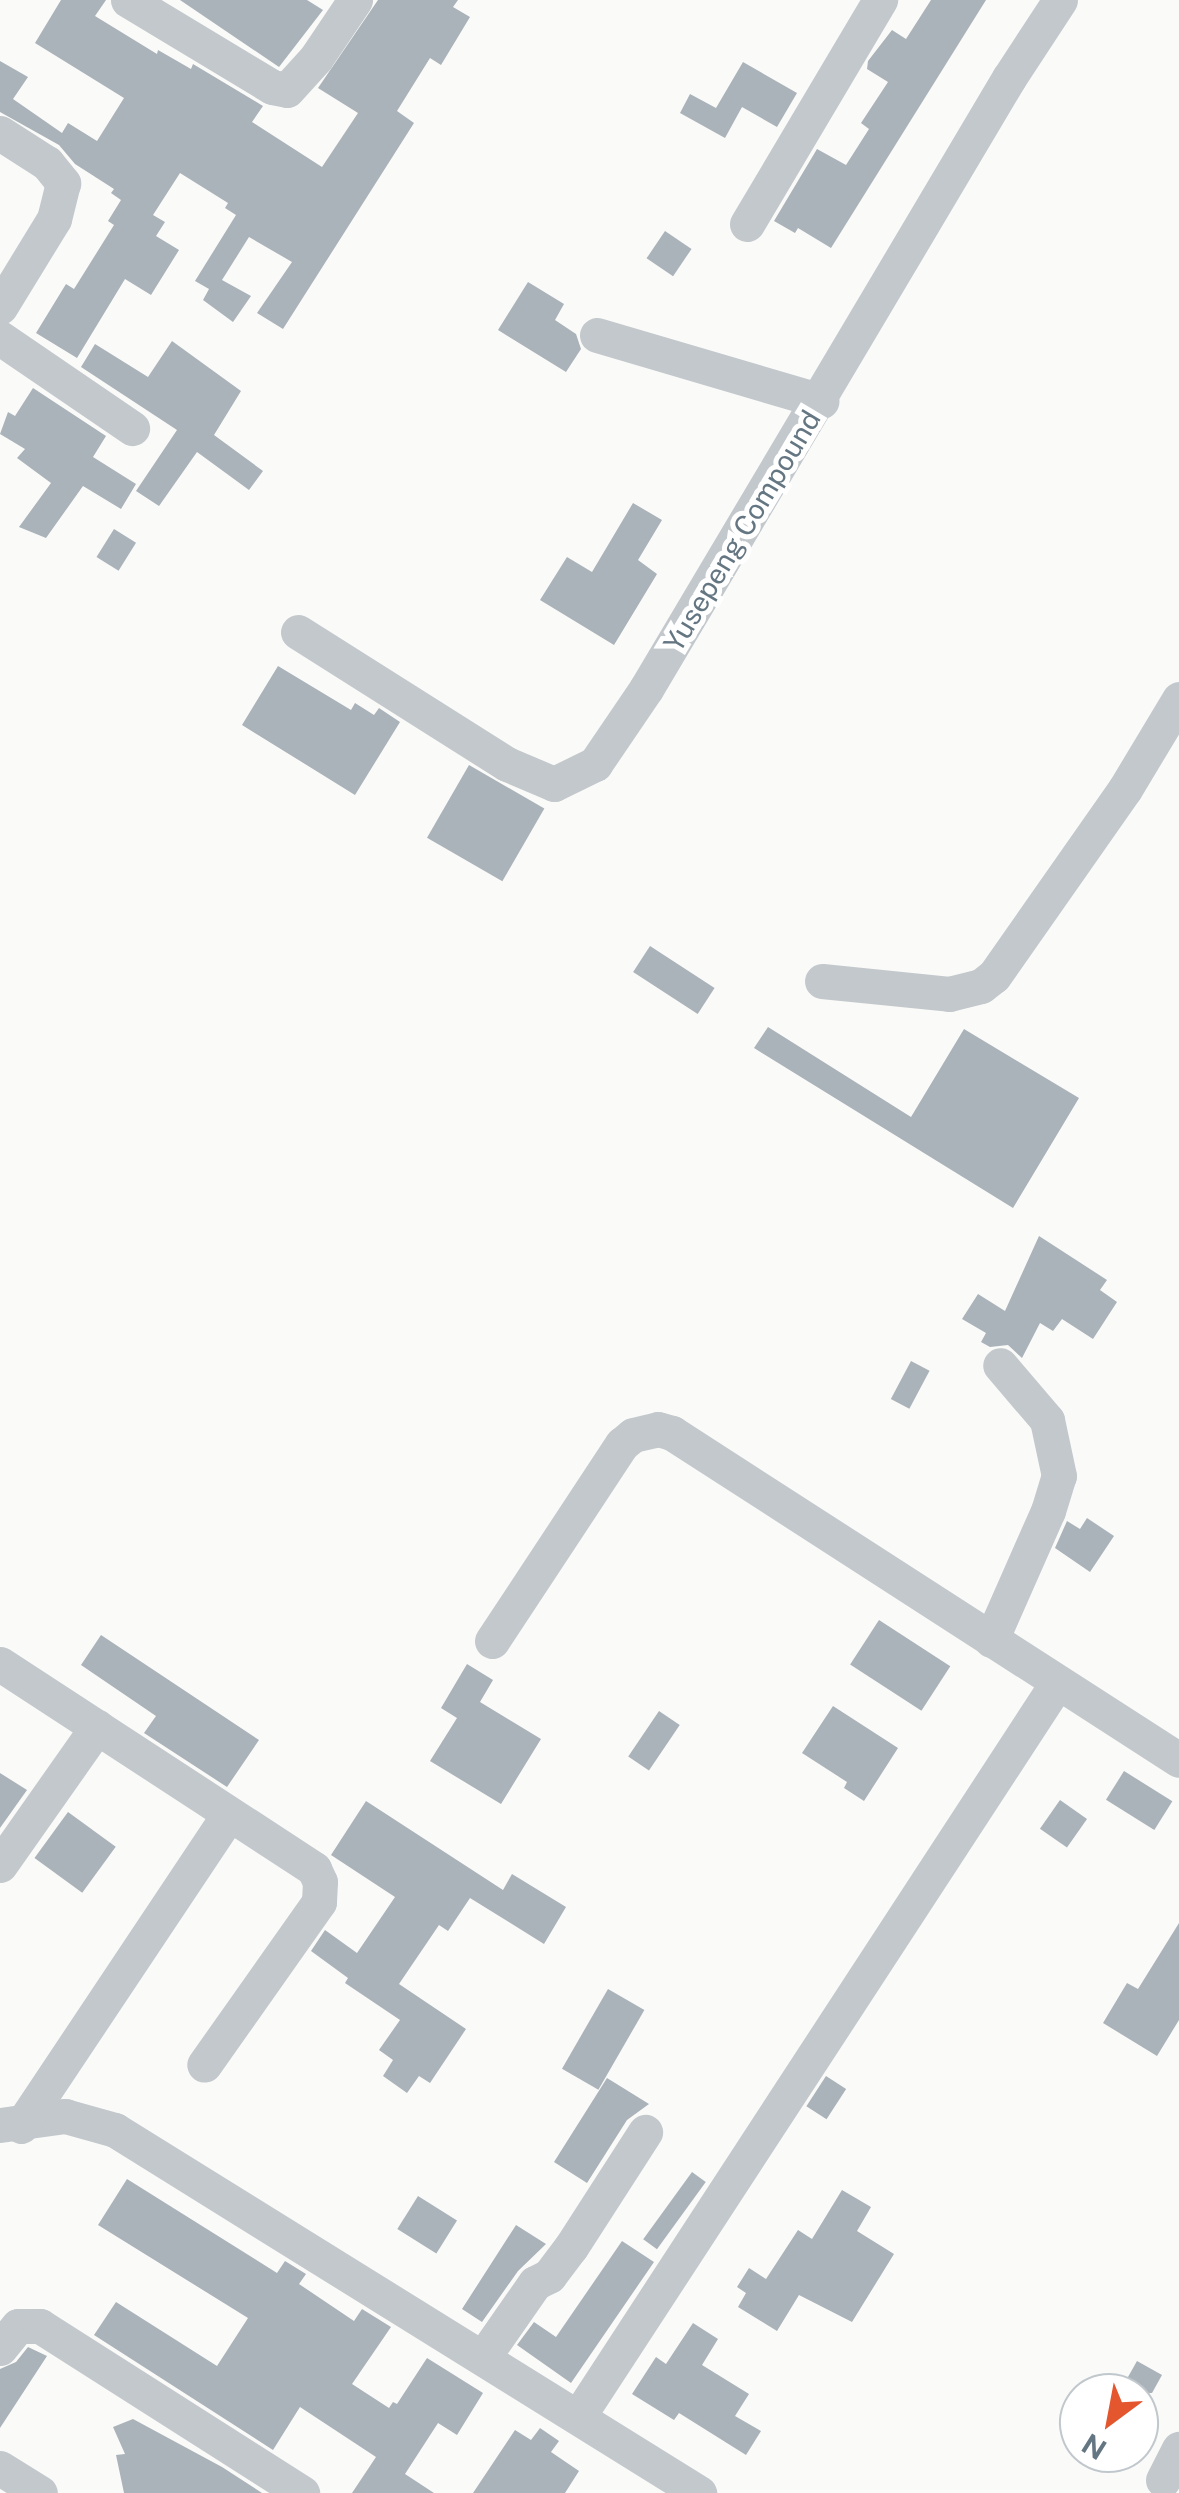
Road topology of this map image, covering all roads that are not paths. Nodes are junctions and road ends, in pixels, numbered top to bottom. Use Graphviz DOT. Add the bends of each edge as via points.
graph roads {
  1 [pos="128,0"];
  2 [pos="355,0"];
  3 [pos="880,0"];
  4 [pos="1060,0"];
  5 [pos="0,133"];
  6 [pos="747,224"];
  7 [pos="0,307"];
  8 [pos="597,335"];
  9 [pos="0,338"];
  10 [pos="820,401"];
  11 [pos="132,428"];
  12 [pos="298,632"];
  13 [pos="1179,699"];
  14 [pos="822,981"];
  15 [pos="1000,1365"];
  16 [pos="991,1640"];
  17 [pos="492,1641"];
  18 [pos="0,1664"];
  19 [pos="1057,1683"];
  20 [pos="97,1726"];
  21 [pos="1179,1760"];
  22 [pos="229,1814"];
  23 [pos="0,1865"];
  24 [pos="204,2066"];
  25 [pos="10,2126"];
  26 [pos="645,2132"];
  27 [pos="0,2348"];
  28 [pos="484,2356"];
  29 [pos="578,2418"];
  30 [pos="0,2468"];
  31 [pos="657,2482"];
  32 [pos="40,2493"];
  33 [pos="302,2493"];
  34 [pos="699,2493"];
  1 -- 2 [label="street" via="272,88 287,90"];
  3 -- 6 [label="street"];
  4 -- 10 [label="street, Yusepeng Compound"];
  5 -- 7 [label="street" via="64,183 54,219"];
  8 -- 10 [label="street"];
  9 -- 11 [label="street"];
  10 -- 12 [label="street, Yusepeng Compound" via="646,690 596,764 574,778 554,784 508,764"];
  13 -- 14 [label="street" via="1125,789 994,976 949,994"];
  15 -- 16 [label="street" via="1048,1420 1059,1476"];
  16 -- 17 [label="street" via="658,1430 622,1444"];
  16 -- 19 [label="street"];
  18 -- 20 [label="street"];
  19 -- 21 [label="street"];
  19 -- 29 [label="street"];
  20 -- 22 [label="street"];
  20 -- 23 [label="street"];
  22 -- 24 [label="street" via="314,1869 319,1902"];
  22 -- 25 [label="street"];
  25 -- 28 [label="street" via="65,2116 114,2130"];
  26 -- 28 [label="street" via="570,2247 549,2276 535,2283"];
  27 -- 33 [label="street" via="18,2326 40,2326"];
  28 -- 29 [label="street"];
  29 -- 31 [label="street"];
  30 -- 32 [label="street"];
  31 -- 34 [label="street"];
}
